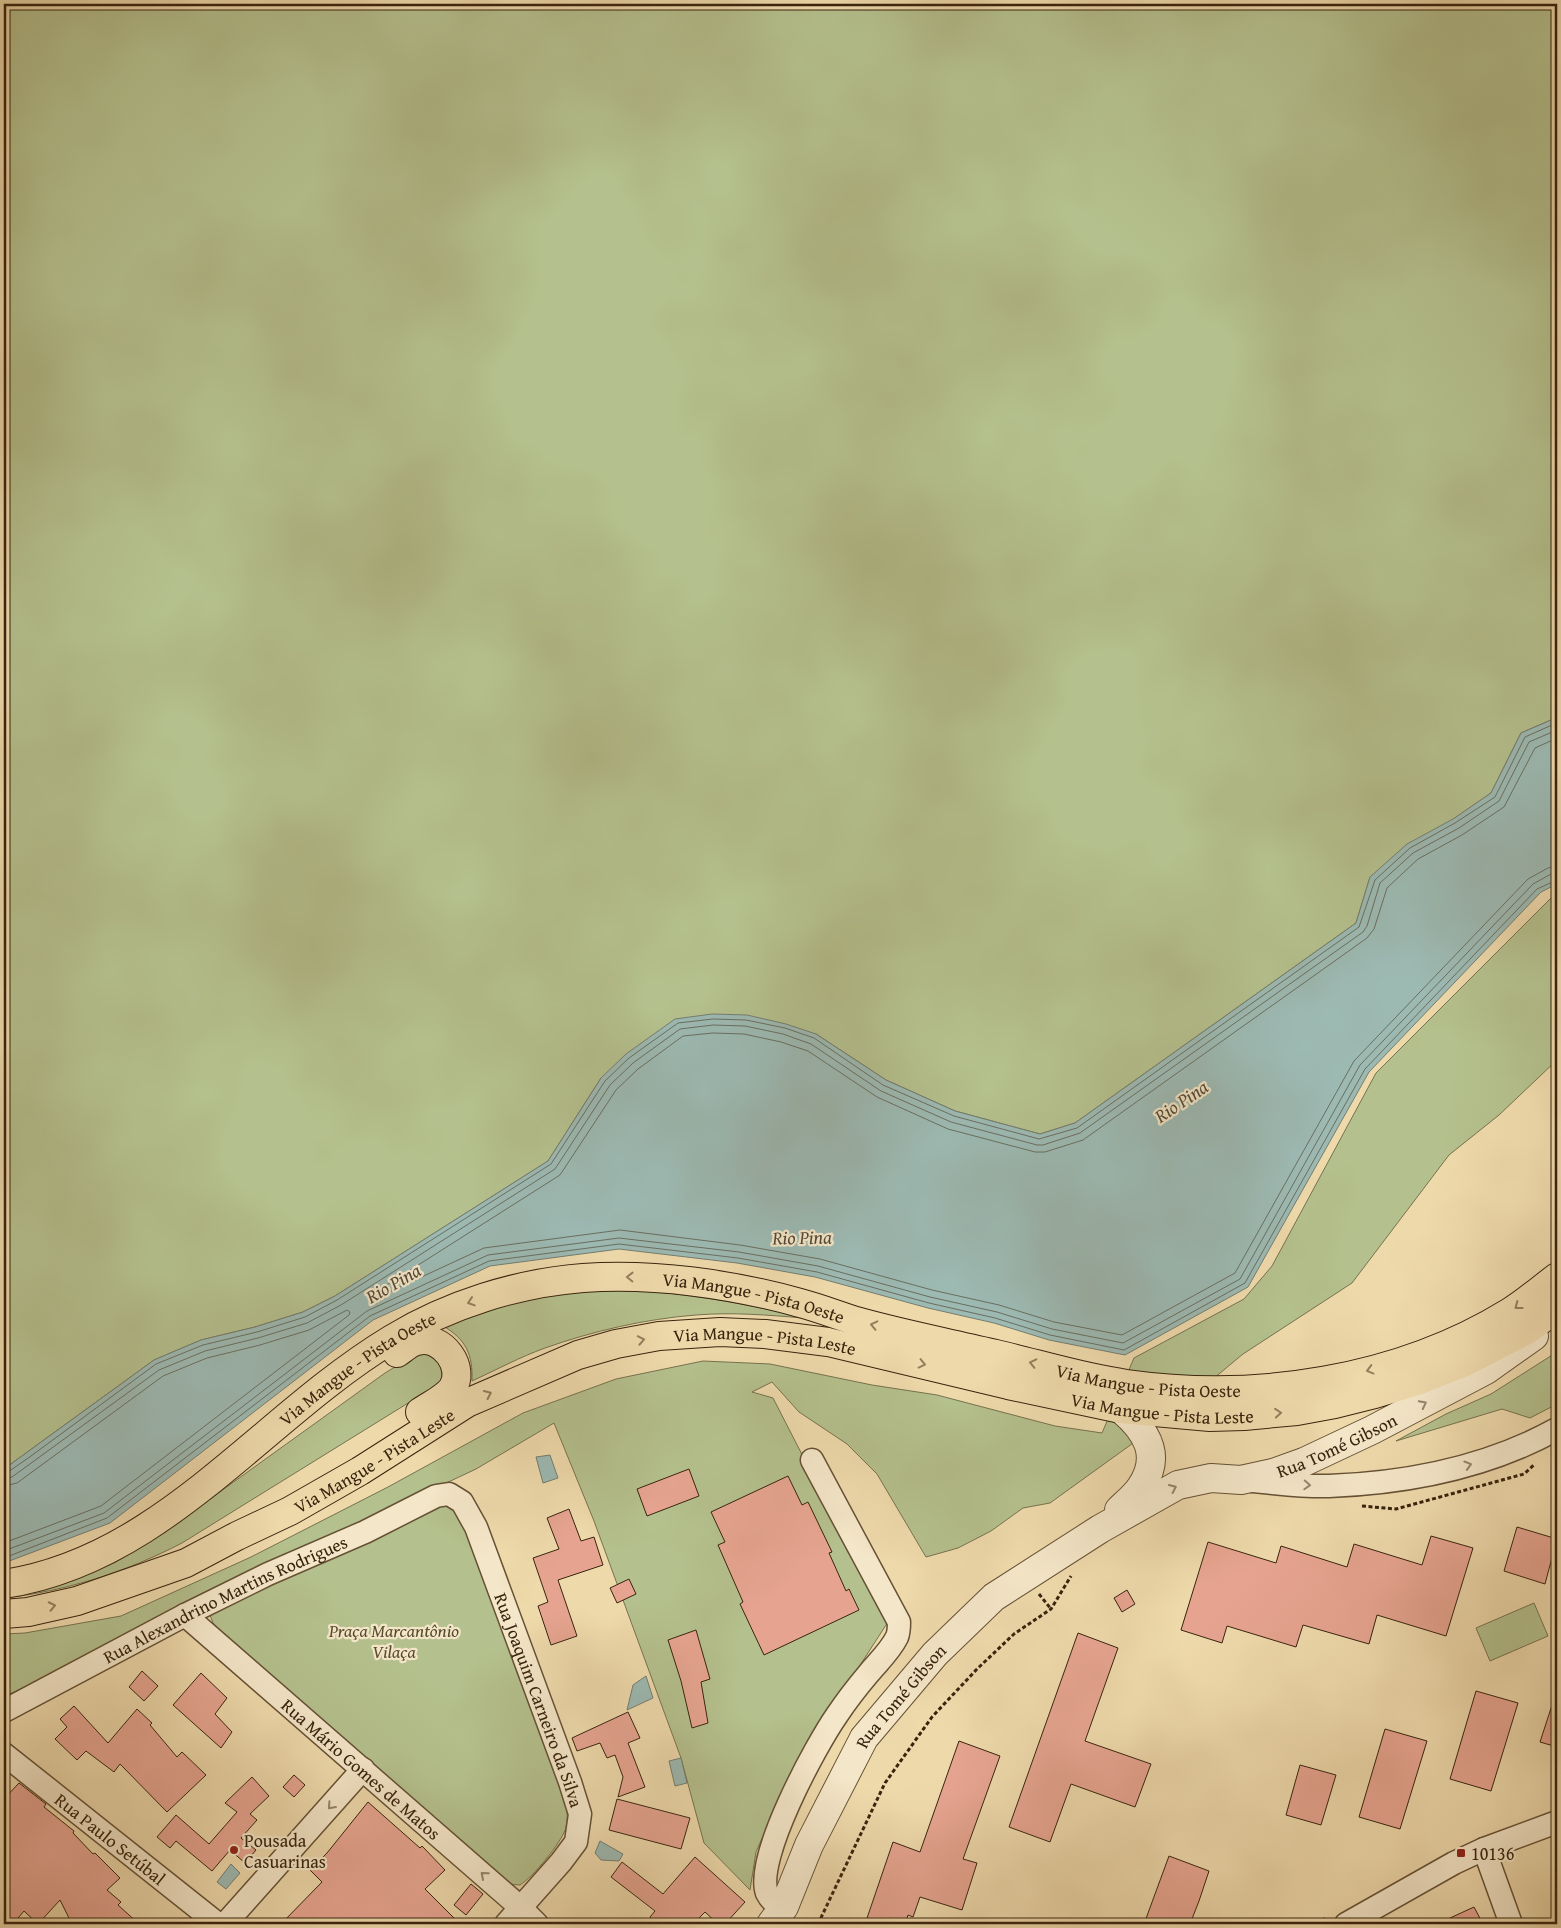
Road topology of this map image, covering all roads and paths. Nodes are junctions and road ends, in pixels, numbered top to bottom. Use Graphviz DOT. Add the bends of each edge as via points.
graph roads {
  1 [pos="1557,1277"];
  2 [pos="1557,1308"];
  3 [pos="1557,1317"];
  4 [pos="1094,1391"];
  5 [pos="1121,1409"];
  6 [pos="282,1422"];
  7 [pos="1557,1429"];
  8 [pos="812,1460"];
  9 [pos="1537,1463"];
  10 [pos="1241,1480"];
  11 [pos="449,1494"];
  12 [pos="1356,1506"];
  13 [pos="1100,1529"];
  14 [pos="176,1566"];
  15 [pos="1074,1571"];
  16 [pos="4,1584"];
  17 [pos="4,1614"];
  18 [pos="185,1615"];
  19 [pos="4,1711"];
  20 [pos="4,1754"];
  21 [pos="363,1769"];
  22 [pos="1557,1822"];
  23 [pos="1484,1849"];
  24 [pos="520,1907"];
  25 [pos="777,1916"];
  26 [pos="218,1924"];
  27 [pos="225,1924"];
  28 [pos="506,1924"];
  29 [pos="537,1924"];
  30 [pos="818,1924"];
  31 [pos="1346,1924"];
  32 [pos="1511,1924"];
  1 -- 4 [label="main road, Via Mangue - Pista Oeste, one-way" via="1510,1312 1459,1339 1405,1361 1334,1380 1276,1389 1208,1390 1127,1384"];
  5 -- 2 [label="main road, Via Mangue - Pista Leste, one-way" via="1210,1417 1297,1411 1335,1404 1375,1394 1463,1363 1527,1330"];
  10 -- 3 [label="street, Rua Tomé Gibson, one-way" via="1304,1462 1434,1398 1486,1370"];
  4 -- 5 [label="main road, Via Mangue - Pista Leste"];
  4 -- 6 [label="main road, Via Mangue - Pista Oeste, one-way" via="800,1302 746,1290 630,1276 533,1284 465,1304 393,1338 335,1378"];
  14 -- 4 [label="main road, Via Mangue - Pista Leste, one-way" via="290,1511 467,1403 578,1355 616,1344 659,1336 720,1332 765,1334 828,1342"];
  5 -- 13 [label="street, Rua Tomé Gibson" via="1147,1437 1151,1454 1149,1469 1141,1488"];
  6 -- 14 [label="main road" via="417,1340 428,1341 448,1352 456,1370 454,1385 445,1396 252,1515"];
  6 -- 16 [label="main road, Via Mangue - Pista Oeste" via="182,1503 140,1532 60,1572"];
  10 -- 7 [label="street, one-way" via="1327,1486 1420,1477 1466,1466 1530,1444"];
  8 -- 25 [label="street" via="899,1622 898,1635 888,1652 836,1715 811,1757 787,1810 772,1847 766,1875 766,1892"];
  9 -- 12 [label="path" via="1524,1474 1396,1509"];
  13 -- 10 [label="street, Rua Tomé Gibson, one-way" via="1178,1485 1211,1478"];
  11 -- 18 [label="street, Rua Alexandrino Martins Rodrigues" via="436,1496"];
  11 -- 24 [label="street, Rua Joaquim Carneiro da Silva" via="462,1502 476,1527 580,1814 576,1842"];
  13 -- 25 [label="street, Rua Tomé Gibson" via="994,1597 935,1654 890,1705 864,1738"];
  17 -- 14 [label="main road, Via Mangue - Pista Leste, one-way" via="77,1601"];
  15 -- 30 [label="path" via="1051,1609 1014,1634 977,1669 916,1739 885,1783"];
  18 -- 19 [label="street, Rua Alexandrino Martins Rodrigues"];
  18 -- 21 [label="street, Rua Mário Gomes de Matos"];
  20 -- 26 [label="street, Rua Paulo Setúbal"];
  24 -- 21 [label="street, Rua Mário Gomes de Matos, one-way"];
  21 -- 27 [label="street, one-way"];
  22 -- 23 [label="street"];
  23 -- 31 [label="street"];
  23 -- 32 [label="street"];
  24 -- 28 [label="street, Rua Joaquim Carneiro da Silva"];
  24 -- 29 [label="street, Rua Mário Gomes de Matos"];
}
